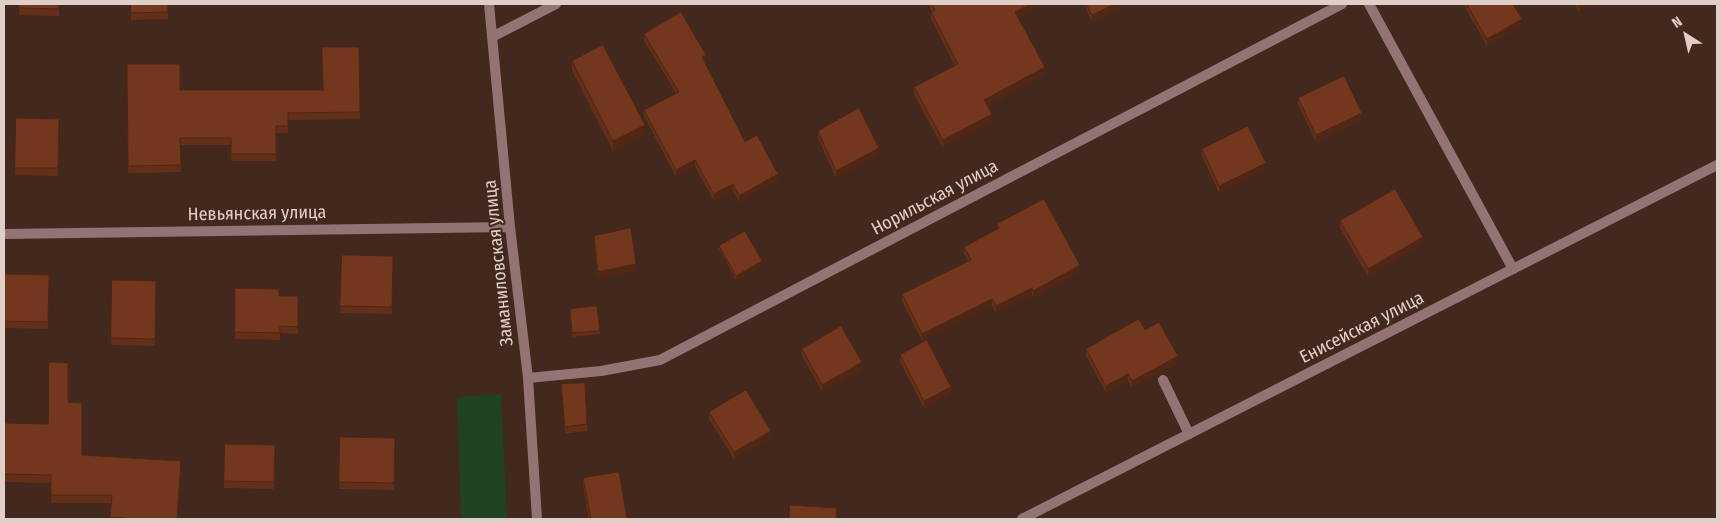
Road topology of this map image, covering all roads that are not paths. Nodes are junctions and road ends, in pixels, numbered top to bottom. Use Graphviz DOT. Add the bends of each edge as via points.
graph roads {
  1 [pos="489,4"];
  2 [pos="556,4"];
  3 [pos="1342,4"];
  4 [pos="1368,4"];
  5 [pos="492,37"];
  6 [pos="1717,165"];
  7 [pos="510,227"];
  8 [pos="4,234"];
  9 [pos="1513,269"];
  10 [pos="528,378"];
  11 [pos="1163,380"];
  12 [pos="1189,434"];
  13 [pos="537,519"];
  14 [pos="1022,519"];
  1 -- 5 [label="street, Заманиловская улица"];
  2 -- 5 [label="street"];
  3 -- 10 [label="street, Норильская улица" via="660,360 601,371"];
  4 -- 9 [label="street"];
  5 -- 7 [label="street, Заманиловская улица"];
  6 -- 9 [label="street, Енисейская улица"];
  7 -- 8 [label="street, Невьянская улица"];
  7 -- 10 [label="street, Заманиловская улица"];
  9 -- 12 [label="street, Енисейская улица"];
  10 -- 13 [label="street, Заманиловская улица"];
  11 -- 12 [label="street"];
  12 -- 14 [label="street, Енисейская улица"];
}
